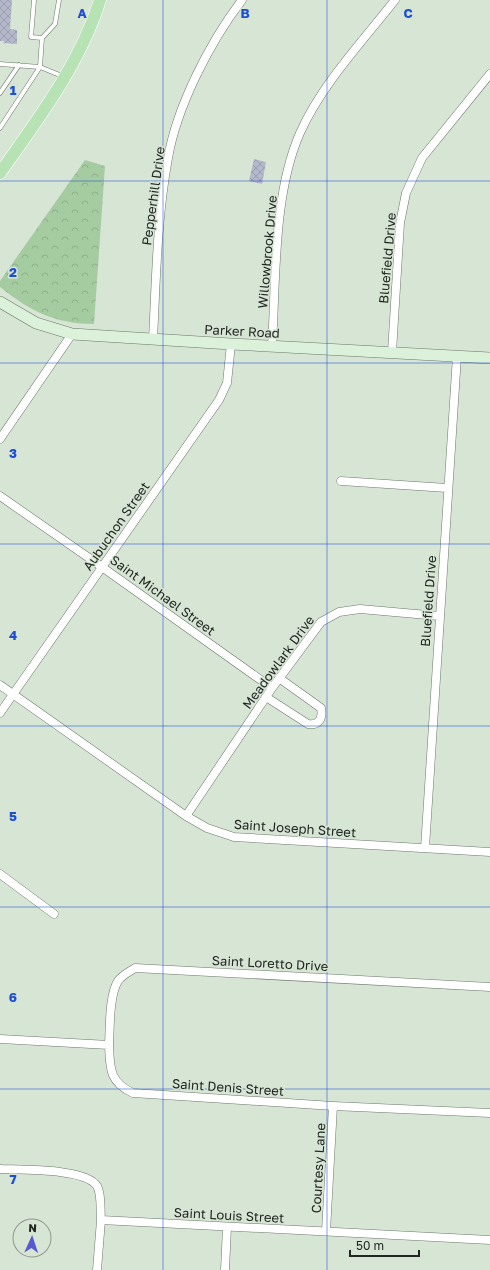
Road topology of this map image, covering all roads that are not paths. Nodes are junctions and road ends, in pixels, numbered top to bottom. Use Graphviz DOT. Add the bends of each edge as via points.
graph roads {
  1 [pos="34,0"];
  2 [pos="59,0"];
  3 [pos="100,0"];
  4 [pos="242,0"];
  5 [pos="395,0"];
  6 [pos="42,38"];
  7 [pos="0,64"];
  8 [pos="19,65"];
  9 [pos="40,66"];
  10 [pos="490,74"];
  11 [pos="64,77"];
  12 [pos="0,93"];
  13 [pos="0,128"];
  14 [pos="0,174"];
  15 [pos="0,302"];
  16 [pos="72,334"];
  17 [pos="153,340"];
  18 [pos="231,344"];
  19 [pos="272,346"];
  20 [pos="392,352"];
  21 [pos="457,356"];
  22 [pos="490,358"];
  23 [pos="0,439"];
  24 [pos="341,481"];
  25 [pos="447,488"];
  26 [pos="0,496"];
  27 [pos="102,566"];
  28 [pos="439,616"];
  29 [pos="279,678"];
  30 [pos="0,685"];
  31 [pos="272,688"];
  32 [pos="12,694"];
  33 [pos="266,697"];
  34 [pos="0,713"];
  35 [pos="186,816"];
  36 [pos="425,848"];
  37 [pos="490,852"];
  38 [pos="0,874"];
  39 [pos="54,914"];
  40 [pos="490,988"];
  41 [pos="0,1039"];
  42 [pos="109,1045"];
  43 [pos="333,1106"];
  44 [pos="490,1113"];
  45 [pos="0,1169"];
  46 [pos="101,1220"];
  47 [pos="227,1227"];
  48 [pos="326,1231"];
  49 [pos="490,1240"];
  50 [pos="97,1270"];
  51 [pos="225,1270"];
  1 -- 6 [label="lane" via="31,37"];
  2 -- 6 [label="lane" via="55,24"];
  3 -- 11 [label="main road" via="73,63"];
  4 -- 17 [label="street, Pepperhill Drive" via="227,20 203,63 180,116 168,157 160,216"];
  5 -- 19 [label="street, Willowbrook Drive" via="322,94 300,134 287,177 279,226"];
  6 -- 9 [label="lane"];
  7 -- 8 [label="lane"];
  8 -- 9 [label="lane"];
  8 -- 12 [label="lane"];
  9 -- 11 [label="lane"];
  9 -- 13 [label="lane"];
  10 -- 20 [label="street, Bluefield Drive" via="422,158 406,193 400,223"];
  11 -- 14 [label="main road"];
  15 -- 16 [label="main road, Parker Road" via="36,323"];
  16 -- 17 [label="main road, Parker Road"];
  16 -- 23 [label="street"];
  17 -- 18 [label="main road, Parker Road"];
  18 -- 19 [label="main road, Parker Road"];
  18 -- 27 [label="street, Aubuchon Street" via="227,383 219,400"];
  19 -- 20 [label="main road, Parker Road"];
  20 -- 21 [label="main road, Parker Road"];
  21 -- 22 [label="main road, Parker Road"];
  21 -- 25 [label="street, Bluefield Drive"];
  24 -- 25 [label="street"];
  25 -- 28 [label="street, Bluefield Drive"];
  26 -- 27 [label="street, Saint Michael Street"];
  27 -- 31 [label="street, Saint Michael Street"];
  27 -- 32 [label="street, Aubuchon Street"];
  28 -- 29 [label="street, Meadowlark Drive" via="360,609 339,612 320,622"];
  28 -- 36 [label="street, Bluefield Drive"];
  29 -- 31 [label="street, Meadowlark Drive"];
  29 -- 33 [label="street" via="321,708 319,721 313,725 308,724"];
  30 -- 32 [label="street, Saint Joseph Street"];
  31 -- 33 [label="street, Meadowlark Drive"];
  32 -- 34 [label="street, Aubuchon Street"];
  32 -- 35 [label="street, Saint Joseph Street"];
  33 -- 35 [label="street, Meadowlark Drive"];
  35 -- 36 [label="street, Saint Joseph Street" via="207,828 234,837"];
  36 -- 37 [label="street, Saint Joseph Street"];
  38 -- 39 [label="street"];
  40 -- 42 [label="street, Saint Loretto Drive" via="136,968 122,977 115,987"];
  41 -- 42 [label="street"];
  42 -- 43 [label="street, Saint Denis Street" via="110,1070 122,1088 133,1093"];
  43 -- 44 [label="street, Saint Denis Street"];
  43 -- 48 [label="street, Courtesy Lane"];
  45 -- 46 [label="street" via="73,1173 92,1182 98,1190"];
  46 -- 47 [label="street, Saint Louis Street"];
  46 -- 50 [label="street"];
  47 -- 48 [label="street, Saint Louis Street"];
  47 -- 51 [label="street"];
  48 -- 49 [label="street, Saint Louis Street"];
}
